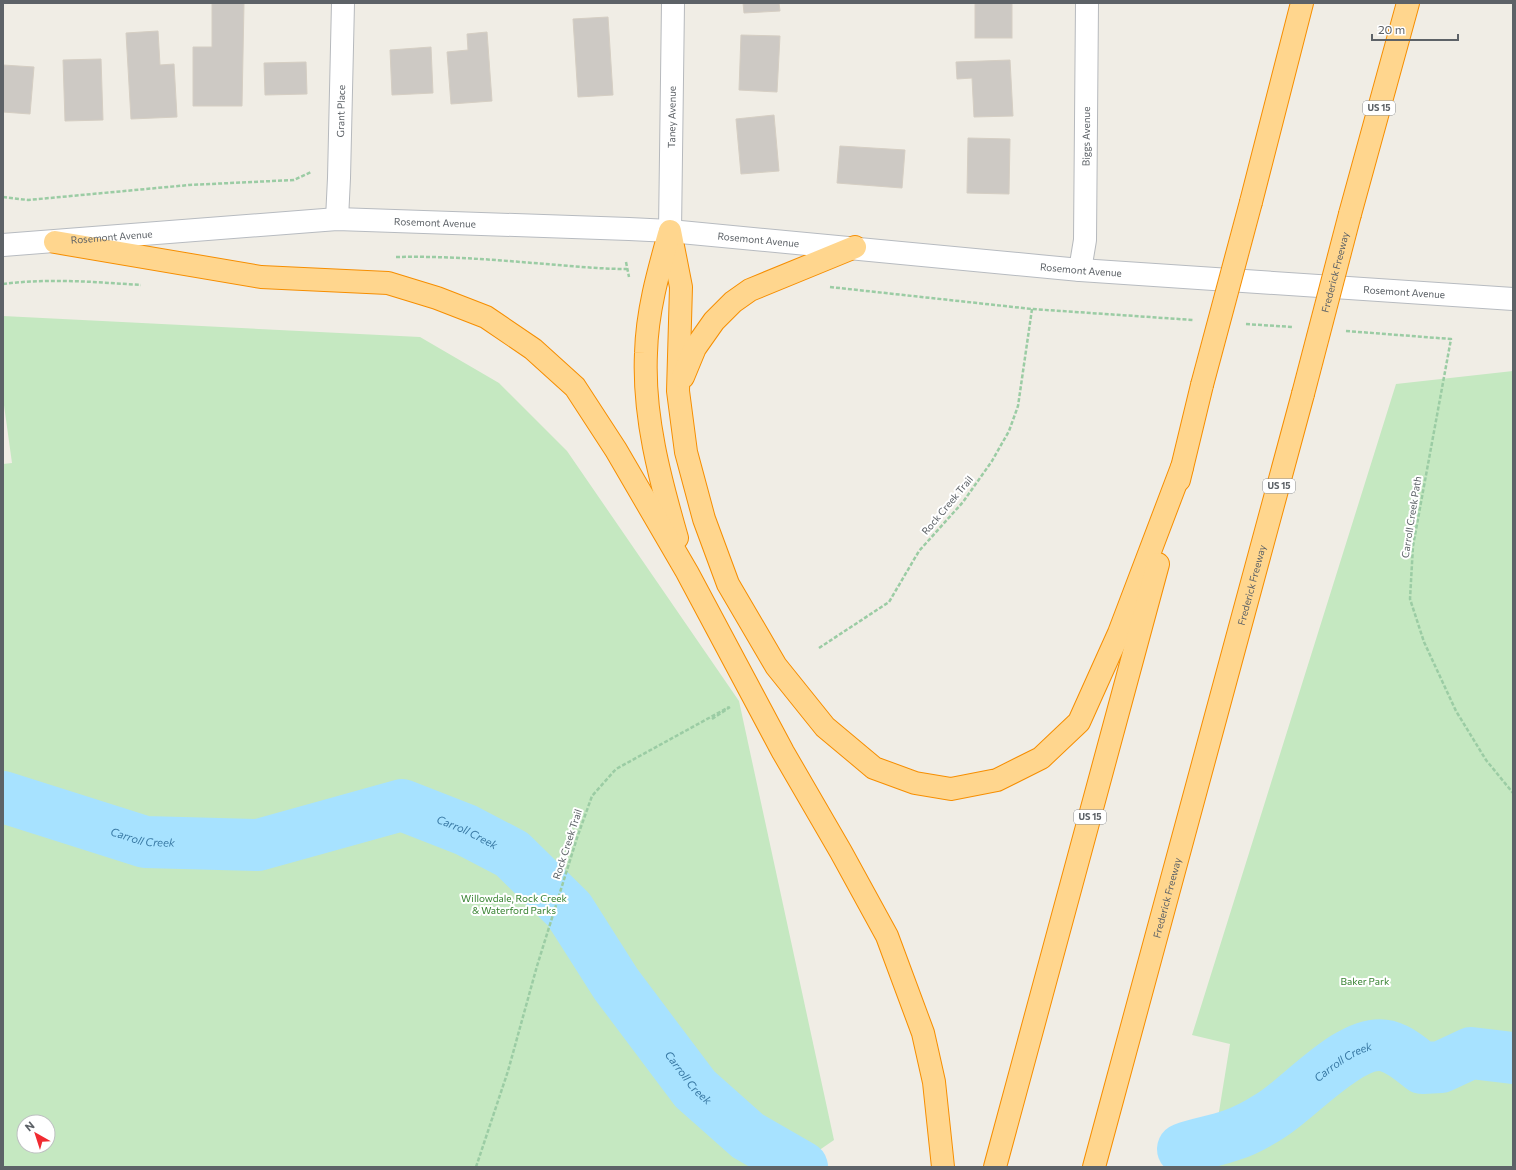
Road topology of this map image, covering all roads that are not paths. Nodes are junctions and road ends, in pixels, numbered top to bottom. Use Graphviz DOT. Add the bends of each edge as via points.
graph roads {
  1 [pos="343,3"];
  2 [pos="673,3"];
  3 [pos="1087,3"];
  4 [pos="1302,3"];
  5 [pos="1408,3"];
  6 [pos="336,219"];
  7 [pos="670,230"];
  8 [pos="55,242"];
  9 [pos="3,245"];
  10 [pos="854,247"];
  11 [pos="1080,270"];
  12 [pos="1513,299"];
  13 [pos="678,391"];
  14 [pos="1182,467"];
  15 [pos="688,572"];
  16 [pos="943,1167"];
  17 [pos="995,1167"];
  18 [pos="1094,1167"];
  1 -- 6 [label="main road, Grant Place" via="340,178"];
  2 -- 7 [label="main road, Taney Avenue"];
  3 -- 11 [label="main road, Biggs Avenue" via="1085,240"];
  4 -- 14 [label="highway, US 15, bridge"];
  5 -- 18 [label="highway, Frederick Freeway / US 15, bridge"];
  6 -- 7 [label="main road, Rosemont Avenue"];
  6 -- 8 [label="main road, Rosemont Avenue"];
  7 -- 10 [label="main road, Rosemont Avenue"];
  7 -- 13 [label="highway" via="681,286"];
  7 -- 15 [label="highway" via="653,296 646,353 649,420 664,494"];
  8 -- 9 [label="main road, Rosemont Avenue"];
  8 -- 15 [label="highway" via="261,276 388,284 437,298 486,317 533,349 575,387 616,450"];
  10 -- 11 [label="main road, Rosemont Avenue"];
  10 -- 13 [label="highway" via="750,290 733,302 695,348"];
  11 -- 12 [label="main road, Rosemont Avenue"];
  13 -- 14 [label="highway" via="686,452 704,519 728,584 776,666 826,727 874,768 916,783 951,789 997,780 1041,758 1079,722 1119,633"];
  14 -- 17 [label="highway, US 15" via="1143,625"];
  15 -- 16 [label="highway" via="783,752 887,936 923,1033 934,1082"];
}
